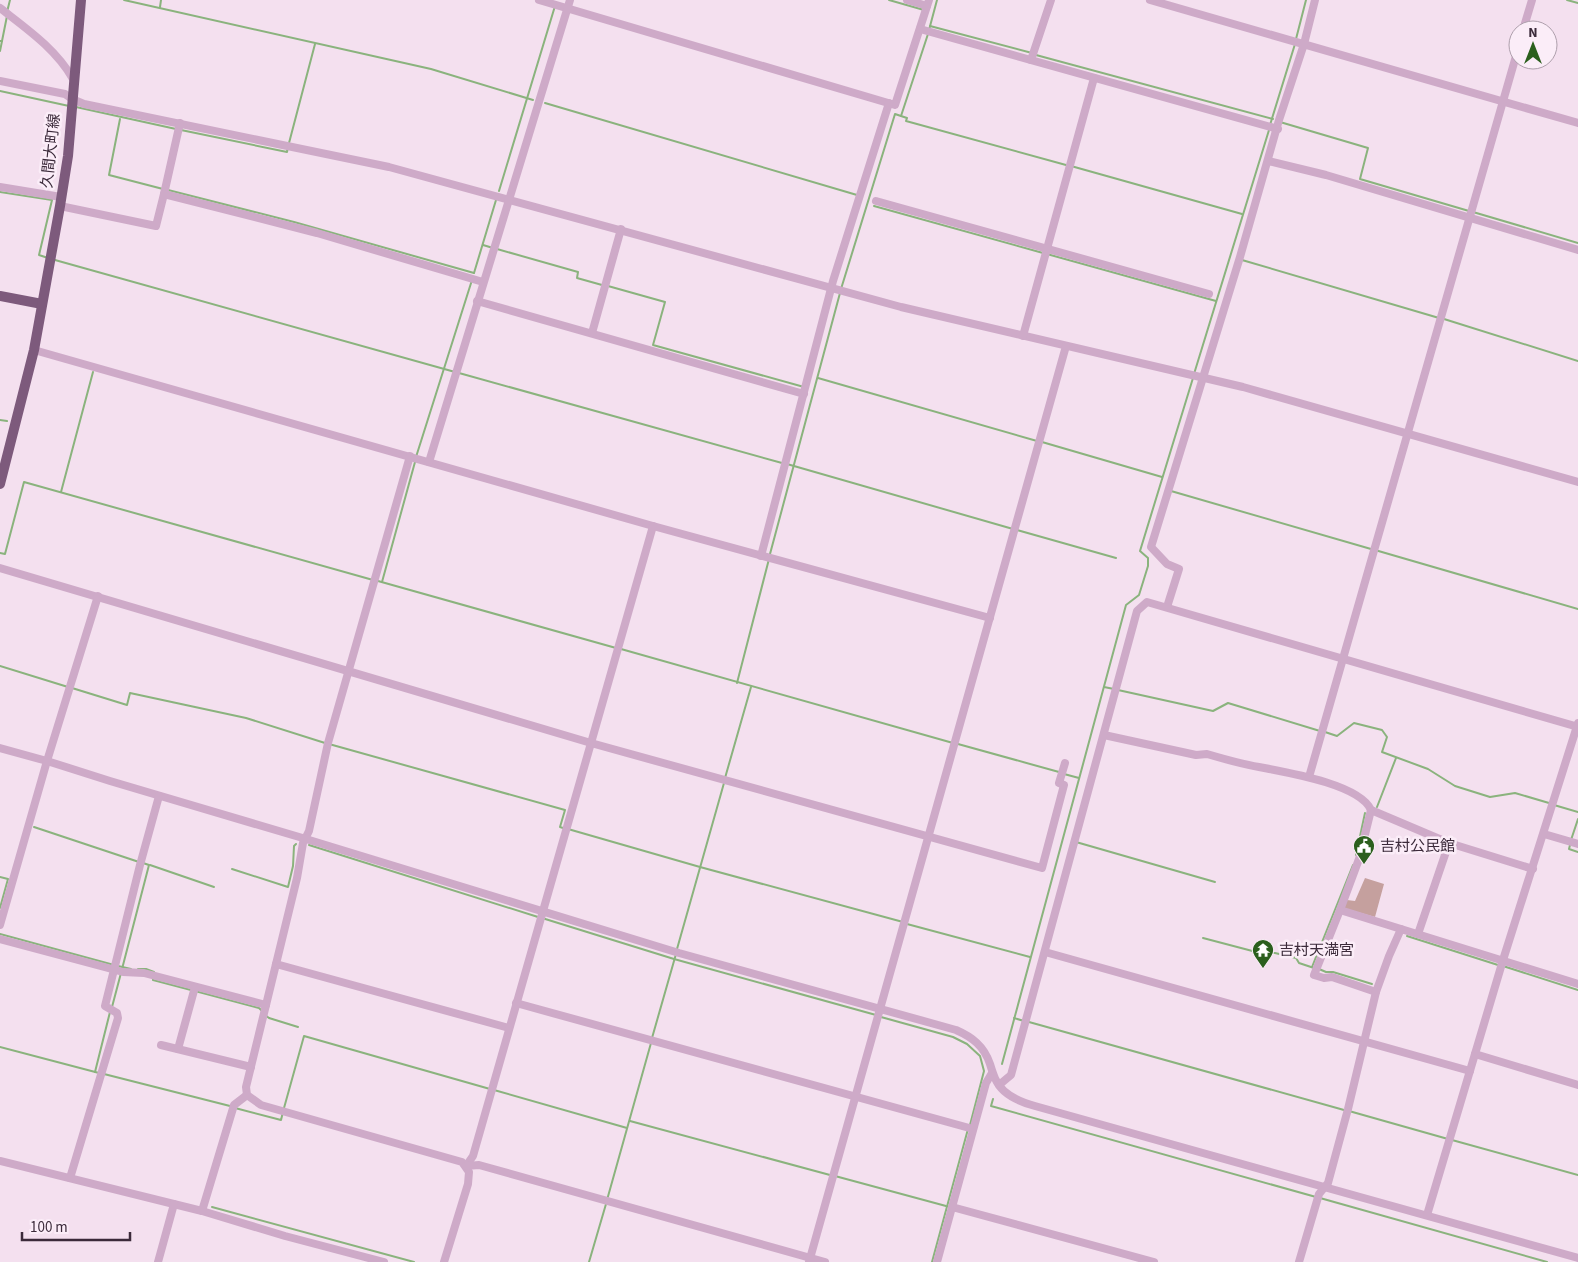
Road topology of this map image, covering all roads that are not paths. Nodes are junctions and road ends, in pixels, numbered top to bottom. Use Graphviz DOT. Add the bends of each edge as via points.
graph roads {
  1 [pos="81,0"];
  2 [pos="539,0"];
  3 [pos="907,0"];
  4 [pos="1051,0"];
  5 [pos="1150,0"];
  6 [pos="1314,0"];
  7 [pos="1532,0"];
  8 [pos="569,4"];
  9 [pos="927,7"];
  10 [pos="5,12"];
  11 [pos="1527,20"];
  12 [pos="926,31"];
  13 [pos="1298,43"];
  14 [pos="1033,56"];
  15 [pos="1512,70"];
  16 [pos="1094,78"];
  17 [pos="73,79"];
  18 [pos="0,81"];
  19 [pos="1503,102"];
  20 [pos="889,103"];
  21 [pos="71,104"];
  22 [pos="1578,123"];
  23 [pos="1275,125"];
  24 [pos="179,127"];
  25 [pos="1268,161"];
  26 [pos="0,187"];
  27 [pos="164,191"];
  28 [pos="509,199"];
  29 [pos="61,201"];
  30 [pos="876,201"];
  31 [pos="1471,214"];
  32 [pos="621,229"];
  33 [pos="1578,250"];
  34 [pos="1045,252"];
  35 [pos="483,282"];
  36 [pos="838,289"];
  37 [pos="1209,294"];
  38 [pos="0,296"];
  39 [pos="477,300"];
  40 [pos="42,304"];
  41 [pos="592,333"];
  42 [pos="1023,336"];
  43 [pos="1066,346"];
  44 [pos="34,350"];
  45 [pos="1198,376"];
  46 [pos="805,389"];
  47 [pos="1408,434"];
  48 [pos="414,458"];
  49 [pos="428,462"];
  50 [pos="1578,482"];
  51 [pos="0,484"];
  52 [pos="653,526"];
  53 [pos="767,557"];
  54 [pos="0,568"];
  55 [pos="98,596"];
  56 [pos="1167,607"];
  57 [pos="990,618"];
  58 [pos="1343,658"];
  59 [pos="349,671"];
  60 [pos="1578,725"];
  61 [pos="1104,735"];
  62 [pos="591,743"];
  63 [pos="0,748"];
  64 [pos="47,761"];
  65 [pos="1064,769"];
  66 [pos="1309,777"];
  67 [pos="159,796"];
  68 [pos="1371,810"];
  69 [pos="1544,834"];
  70 [pos="928,836"];
  71 [pos="306,838"];
  72 [pos="1573,842"];
  73 [pos="1449,843"];
  74 [pos="1533,869"];
  75 [pos="1340,910"];
  76 [pos="541,915"];
  77 [pos="0,925"];
  78 [pos="1401,930"];
  79 [pos="1418,934"];
  80 [pos="0,938"];
  81 [pos="1045,952"];
  82 [pos="276,964"];
  83 [pos="1502,964"];
  84 [pos="119,970"];
  85 [pos="1578,984"];
  86 [pos="194,990"];
  87 [pos="1376,992"];
  88 [pos="516,1003"];
  89 [pos="265,1011"];
  90 [pos="879,1014"];
  91 [pos="509,1028"];
  92 [pos="1364,1042"];
  93 [pos="162,1045"];
  94 [pos="178,1049"];
  95 [pos="1475,1054"];
  96 [pos="251,1067"];
  97 [pos="1470,1071"];
  98 [pos="995,1079"];
  99 [pos="1578,1085"];
  100 [pos="247,1095"];
  101 [pos="855,1097"];
  102 [pos="970,1128"];
  103 [pos="0,1161"];
  104 [pos="466,1166"];
  105 [pos="70,1178"];
  106 [pos="1324,1187"];
  107 [pos="174,1204"];
  108 [pos="952,1207"];
  109 [pos="202,1211"];
  110 [pos="1427,1216"];
  111 [pos="1578,1258"];
  112 [pos="810,1260"];
  113 [pos="158,1262"];
  114 [pos="384,1262"];
  115 [pos="444,1262"];
  116 [pos="825,1262"];
  117 [pos="937,1262"];
  118 [pos="1154,1262"];
  119 [pos="1298,1262"];
  1 -- 17 [label="main road, 久間大町線"];
  2 -- 8 [label="street" via="555,5"];
  3 -- 9 [label="street"];
  4 -- 14 [label="street"];
  5 -- 13 [label="street"];
  6 -- 13 [label="street"];
  7 -- 11 [label="street"];
  8 -- 20 [label="street"];
  8 -- 28 [label="street"];
  9 -- 12 [label="street"];
  10 -- 17 [label="street" via="49,48"];
  12 -- 14 [label="street"];
  12 -- 20 [label="street" via="895,105"];
  13 -- 19 [label="street"];
  13 -- 23 [label="street"];
  14 -- 16 [label="street"];
  15 -- 19 [label="street"];
  16 -- 23 [label="street"];
  16 -- 34 [label="street"];
  17 -- 21 [label="main road, 久間大町線"];
  18 -- 21 [label="street" via="65,94"];
  19 -- 22 [label="street"];
  19 -- 31 [label="street"];
  20 -- 36 [label="street" via="859,196"];
  21 -- 24 [label="street" via="84,104"];
  21 -- 29 [label="main road, 久間大町線"];
  23 -- 25 [label="street"];
  24 -- 27 [label="street"];
  24 -- 28 [label="street" via="288,145 389,167"];
  25 -- 31 [label="street"];
  25 -- 45 [label="street" via="1239,259"];
  26 -- 29 [label="street"];
  27 -- 29 [label="street" via="156,226"];
  27 -- 35 [label="street"];
  28 -- 32 [label="street"];
  28 -- 35 [label="street"];
  29 -- 40 [label="main road, 久間大町線"];
  30 -- 34 [label="street"];
  31 -- 33 [label="street"];
  31 -- 47 [label="street"];
  32 -- 36 [label="street"];
  32 -- 41 [label="street"];
  34 -- 37 [label="street"];
  34 -- 42 [label="street"];
  35 -- 39 [label="street"];
  36 -- 42 [label="street"];
  36 -- 46 [label="street"];
  38 -- 40 [label="main road"];
  39 -- 41 [label="street"];
  39 -- 49 [label="street"];
  40 -- 44 [label="main road, 久間大町線"];
  41 -- 46 [label="street"];
  42 -- 43 [label="street"];
  43 -- 45 [label="street"];
  43 -- 57 [label="street"];
  44 -- 48 [label="street"];
  44 -- 51 [label="main road, 久間大町線"];
  45 -- 47 [label="street"];
  45 -- 56 [label="street" via="1151,547 1167,564 1179,569"];
  46 -- 53 [label="street" via="785,464"];
  47 -- 50 [label="street"];
  47 -- 58 [label="street"];
  48 -- 49 [label="street"];
  48 -- 59 [label="street" via="375,576"];
  49 -- 52 [label="street"];
  52 -- 53 [label="street"];
  52 -- 62 [label="street"];
  53 -- 57 [label="street"];
  54 -- 55 [label="street"];
  55 -- 59 [label="street"];
  55 -- 64 [label="street"];
  56 -- 58 [label="street"];
  56 -- 61 [label="street" via="1147,602 1137,611"];
  57 -- 70 [label="street"];
  58 -- 60 [label="street"];
  58 -- 66 [label="street"];
  59 -- 62 [label="street"];
  59 -- 71 [label="street"];
  60 -- 69 [label="street"];
  61 -- 66 [label="street"];
  61 -- 81 [label="street"];
  62 -- 70 [label="street"];
  62 -- 76 [label="street"];
  63 -- 64 [label="street"];
  64 -- 67 [label="street"];
  64 -- 77 [label="street"];
  65 -- 70 [label="street" via="1059,783 1064,785 1042,868"];
  66 -- 68 [label="street" via="1352,792"];
  67 -- 71 [label="street"];
  67 -- 84 [label="street" via="140,865"];
  68 -- 73 [label="street"];
  68 -- 75 [label="street" via="1359,859"];
  69 -- 72 [label="street"];
  69 -- 74 [label="street"];
  70 -- 90 [label="street"];
  71 -- 76 [label="street"];
  71 -- 82 [label="street"];
  73 -- 74 [label="street"];
  73 -- 79 [label="street"];
  74 -- 83 [label="street"];
  75 -- 78 [label="street"];
  75 -- 87 [label="street" via="1314,976 1332,977"];
  76 -- 88 [label="street"];
  76 -- 90 [label="street"];
  78 -- 79 [label="street"];
  78 -- 87 [label="street"];
  79 -- 83 [label="street"];
  80 -- 84 [label="street"];
  81 -- 92 [label="street"];
  81 -- 98 [label="street" via="1011,1075"];
  82 -- 89 [label="street"];
  82 -- 91 [label="street"];
  83 -- 85 [label="street"];
  83 -- 95 [label="street"];
  84 -- 86 [label="street" via="154,976"];
  84 -- 105 [label="street" via="105,1006 117,1013 118,1018"];
  86 -- 89 [label="street"];
  86 -- 94 [label="street"];
  87 -- 92 [label="street"];
  88 -- 91 [label="street"];
  88 -- 101 [label="street"];
  89 -- 96 [label="street"];
  90 -- 98 [label="street" via="956,1030 969,1036 985,1052"];
  90 -- 101 [label="street"];
  91 -- 104 [label="street" via="473,1156"];
  92 -- 97 [label="street"];
  92 -- 106 [label="street" via="1328,1183"];
  93 -- 94 [label="street"];
  94 -- 96 [label="street"];
  95 -- 97 [label="street"];
  95 -- 99 [label="street"];
  96 -- 100 [label="street"];
  97 -- 110 [label="street"];
  98 -- 102 [label="street" via="986,1083"];
  98 -- 106 [label="street" via="1005,1092 1035,1106"];
  100 -- 104 [label="street" via="261,1105 452,1158"];
  100 -- 109 [label="street" via="233,1107"];
  101 -- 102 [label="street"];
  101 -- 112 [label="street"];
  102 -- 108 [label="street"];
  103 -- 105 [label="street"];
  104 -- 112 [label="street" via="479,1165"];
  104 -- 115 [label="street" via="468,1184"];
  105 -- 107 [label="street"];
  106 -- 110 [label="street"];
  106 -- 119 [label="street"];
  107 -- 109 [label="street"];
  107 -- 113 [label="street"];
  108 -- 117 [label="street"];
  108 -- 118 [label="street"];
  109 -- 114 [label="street"];
  110 -- 111 [label="street"];
  112 -- 116 [label="street"];
}
